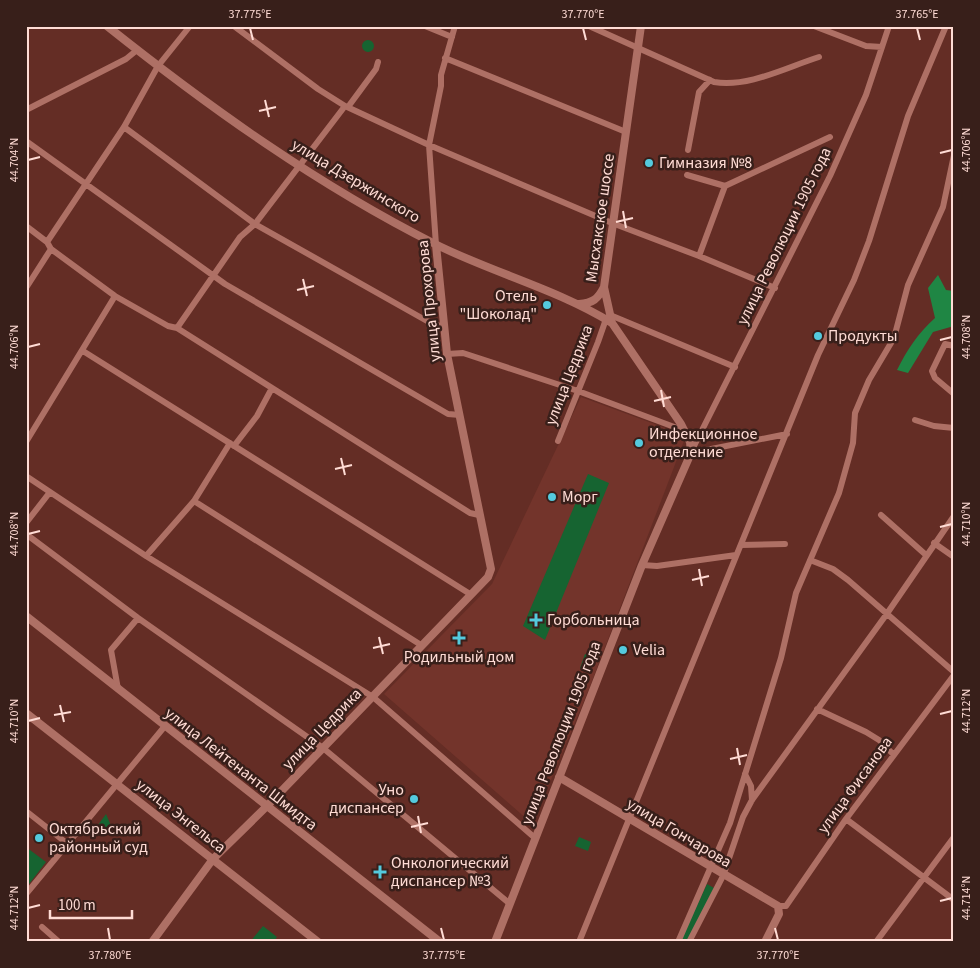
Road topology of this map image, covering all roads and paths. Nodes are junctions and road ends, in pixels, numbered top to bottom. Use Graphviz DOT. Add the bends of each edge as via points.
graph roads {
  1 [pos="107,26"];
  2 [pos="190,26"];
  3 [pos="234,26"];
  4 [pos="425,26"];
  5 [pos="455,26"];
  6 [pos="589,26"];
  7 [pos="641,26"];
  8 [pos="814,26"];
  9 [pos="889,26"];
  10 [pos="946,26"];
  11 [pos="452,37"];
  12 [pos="638,47"];
  13 [pos="882,47"];
  14 [pos="137,50"];
  15 [pos="819,57"];
  16 [pos="445,58"];
  17 [pos="378,62"];
  18 [pos="158,66"];
  19 [pos="710,80"];
  20 [pos="346,107"];
  21 [pos="26,110"];
  22 [pos="124,127"];
  23 [pos="626,132"];
  24 [pos="830,137"];
  25 [pos="26,141"];
  26 [pos="430,145"];
  27 [pos="688,150"];
  28 [pos="954,155"];
  29 [pos="299,166"];
  30 [pos="687,176"];
  31 [pos="86,183"];
  32 [pos="725,186"];
  33 [pos="612,223"];
  34 [pos="255,224"];
  35 [pos="26,226"];
  36 [pos="47,242"];
  37 [pos="436,244"];
  38 [pos="51,249"];
  39 [pos="458,254"];
  40 [pos="699,256"];
  41 [pos="438,268"];
  42 [pos="215,276"];
  43 [pos="604,287"];
  44 [pos="26,288"];
  45 [pos="775,288"];
  46 [pos="115,296"];
  47 [pos="579,304"];
  48 [pos="609,319"];
  49 [pos="443,327"];
  50 [pos="177,328"];
  51 [pos="954,346"];
  52 [pos="83,351"];
  53 [pos="447,354"];
  54 [pos="735,367"];
  55 [pos="272,388"];
  56 [pos="578,391"];
  57 [pos="954,394"];
  58 [pos="460,415"];
  59 [pos="915,420"];
  60 [pos="954,428"];
  61 [pos="685,431"];
  62 [pos="786,434"];
  63 [pos="698,437"];
  64 [pos="558,440"];
  65 [pos="26,442"];
  66 [pos="232,444"];
  67 [pos="705,449"];
  68 [pos="691,451"];
  69 [pos="26,476"];
  70 [pos="50,492"];
  71 [pos="194,501"];
  72 [pos="479,515"];
  73 [pos="881,515"];
  74 [pos="954,516"];
  75 [pos="26,522"];
  76 [pos="26,534"];
  77 [pos="934,543"];
  78 [pos="786,544"];
  79 [pos="741,545"];
  80 [pos="736,554"];
  81 [pos="926,555"];
  82 [pos="146,556"];
  83 [pos="954,557"];
  84 [pos="490,560"];
  85 [pos="810,560"];
  86 [pos="642,565"];
  87 [pos="470,594"];
  88 [pos="886,615"];
  89 [pos="26,616"];
  90 [pos="138,618"];
  91 [pos="421,645"];
  92 [pos="954,674"];
  93 [pos="118,689"];
  94 [pos="373,696"];
  95 [pos="817,709"];
  96 [pos="26,714"];
  97 [pos="165,726"];
  98 [pos="323,748"];
  99 [pos="894,755"];
  100 [pos="745,774"];
  101 [pos="559,777"];
  102 [pos="117,785"];
  103 [pos="752,800"];
  104 [pos="267,806"];
  105 [pos="26,811"];
  106 [pos="628,818"];
  107 [pos="846,819"];
  108 [pos="954,837"];
  109 [pos="535,838"];
  110 [pos="69,845"];
  111 [pos="213,859"];
  112 [pos="712,868"];
  113 [pos="723,876"];
  114 [pos="924,877"];
  115 [pos="26,894"];
  116 [pos="954,900"];
  117 [pos="510,904"];
  118 [pos="780,911"];
  119 [pos="42,928"];
  120 [pos="59,942"];
  121 [pos="152,942"];
  122 [pos="318,942"];
  123 [pos="440,942"];
  124 [pos="495,942"];
  125 [pos="579,942"];
  126 [pos="678,942"];
  127 [pos="689,942"];
  128 [pos="765,942"];
  129 [pos="876,942"];
  1 -- 14 [label="street, улица Дзержинского"];
  2 -- 18 [label="street"];
  3 -- 20 [label="street"];
  4 -- 11 [label="street"];
  5 -- 11 [label="street, улица Прохорова"];
  6 -- 12 [label="street"];
  7 -- 12 [label="street, Мысхакское шоссе"];
  8 -- 13 [label="street" via="866,46"];
  9 -- 13 [label="street, улица Революции 1905 года"];
  10 -- 62 [label="street" via="908,116 857,272"];
  11 -- 16 [label="street, улица Прохорова"];
  12 -- 19 [label="street"];
  12 -- 23 [label="street, Мысхакское шоссе"];
  13 -- 45 [label="street, улица Революции 1905 года" via="850,132"];
  14 -- 18 [label="street, улица Дзержинского"];
  14 -- 21 [label="street" via="126,59"];
  15 -- 19 [label="street" via="726,84"];
  16 -- 23 [label="street"];
  16 -- 26 [label="street, улица Прохорова"];
  17 -- 20 [label="street"];
  18 -- 22 [label="street"];
  18 -- 29 [label="street, улица Дзержинского"];
  19 -- 27 [label="street" via="700,92"];
  20 -- 26 [label="street"];
  20 -- 29 [label="street"];
  22 -- 31 [label="street"];
  22 -- 34 [label="street"];
  23 -- 33 [label="street, Мысхакское шоссе"];
  24 -- 32 [label="street"];
  25 -- 31 [label="street"];
  26 -- 33 [label="street"];
  26 -- 37 [label="street, улица Прохорова"];
  28 -- 85 [label="street" via="944,207 908,285 894,338 869,380 855,413 853,443 839,493"];
  29 -- 34 [label="street"];
  29 -- 37 [label="street, улица Дзержинского"];
  30 -- 32 [label="street"];
  31 -- 36 [label="street"];
  31 -- 42 [label="street"];
  32 -- 40 [label="street"];
  33 -- 40 [label="street"];
  33 -- 43 [label="street, Мысхакское шоссе"];
  34 -- 42 [label="street" via="240,237"];
  34 -- 49 [label="street"];
  35 -- 36 [label="street"];
  36 -- 38 [label="street"];
  37 -- 39 [label="street, улица Дзержинского"];
  37 -- 41 [label="street, улица Прохорова"];
  38 -- 44 [label="street"];
  38 -- 46 [label="street"];
  39 -- 41 [label="street" via="442,255"];
  39 -- 47 [label="street, улица Дзержинского"];
  40 -- 45 [label="street"];
  41 -- 49 [label="street, улица Прохорова"];
  42 -- 50 [label="street"];
  42 -- 58 [label="street" via="448,414"];
  43 -- 47 [label="street" via="593,302"];
  43 -- 48 [label="street, Мысхакское шоссе"];
  45 -- 54 [label="street, улица Революции 1905 года"];
  46 -- 50 [label="street"];
  46 -- 52 [label="street"];
  47 -- 48 [label="street, улица Дзержинского"];
  48 -- 54 [label="street, улица Дзержинского"];
  48 -- 56 [label="street, улица Цедрика"];
  48 -- 61 [label="street, Мысхакское шоссе"];
  49 -- 53 [label="street, улица Прохорова"];
  50 -- 55 [label="street"];
  51 -- 57 [label="street" via="945,344 932,370 935,378"];
  52 -- 65 [label="street"];
  52 -- 66 [label="street"];
  53 -- 56 [label="street" via="463,353"];
  53 -- 58 [label="street, улица Прохорова"];
  54 -- 63 [label="street, улица Революции 1905 года"];
  55 -- 66 [label="street" via="257,416"];
  55 -- 72 [label="street"];
  56 -- 61 [label="street"];
  56 -- 64 [label="street, улица Цедрика"];
  58 -- 72 [label="street, улица Прохорова"];
  59 -- 60 [label="street"];
  61 -- 68 [label="street, Мысхакское шоссе"];
  62 -- 67 [label="street"];
  62 -- 79 [label="street"];
  63 -- 67 [label="street" via="698,446"];
  63 -- 68 [label="street, улица Революции 1905 года"];
  66 -- 71 [label="street"];
  66 -- 87 [label="street"];
  67 -- 68 [label="street"];
  68 -- 86 [label="street, улица Революции 1905 года"];
  69 -- 70 [label="street"];
  70 -- 75 [label="street"];
  70 -- 82 [label="street"];
  71 -- 82 [label="street"];
  71 -- 91 [label="street"];
  72 -- 84 [label="street, улица Прохорова"];
  73 -- 81 [label="street"];
  74 -- 77 [label="street"];
  76 -- 90 [label="street"];
  77 -- 81 [label="street"];
  77 -- 83 [label="street"];
  78 -- 79 [label="street"];
  79 -- 80 [label="street"];
  80 -- 86 [label="street" via="657,566"];
  80 -- 106 [label="street"];
  81 -- 88 [label="street"];
  82 -- 94 [label="street"];
  84 -- 87 [label="street, улица Цедрика" via="488,577"];
  85 -- 88 [label="street" via="833,569"];
  85 -- 100 [label="street" via="796,593 781,658"];
  86 -- 101 [label="street, улица Революции 1905 года"];
  87 -- 91 [label="street, улица Цедрика"];
  88 -- 92 [label="street"];
  88 -- 95 [label="street"];
  89 -- 93 [label="street, улица Лейтенанта Шмидта"];
  90 -- 93 [label="street" via="111,650"];
  90 -- 98 [label="street"];
  91 -- 94 [label="street, улица Цедрика"];
  92 -- 99 [label="street, улица Фисанова"];
  93 -- 97 [label="street, улица Лейтенанта Шмидта"];
  94 -- 98 [label="street, улица Цедрика"];
  94 -- 109 [label="street"];
  95 -- 99 [label="street" via="866,732"];
  95 -- 103 [label="street"];
  96 -- 102 [label="street, улица Энгельса"];
  97 -- 102 [label="street"];
  97 -- 104 [label="street, улица Лейтенанта Шмидта"];
  98 -- 104 [label="street, улица Цедрика"];
  98 -- 117 [label="street"];
  99 -- 107 [label="street, улица Фисанова"];
  100 -- 103 [label="street" via="751,786"];
  100 -- 112 [label="street"];
  101 -- 106 [label="street, улица Гончарова"];
  101 -- 109 [label="street, улица Революции 1905 года"];
  102 -- 110 [label="street"];
  102 -- 111 [label="street, улица Энгельса"];
  103 -- 113 [label="street"];
  104 -- 111 [label="street, улица Цедрика"];
  104 -- 123 [label="street, улица Лейтенанта Шмидта"];
  105 -- 110 [label="street"];
  106 -- 112 [label="street, улица Гончарова"];
  106 -- 125 [label="street"];
  107 -- 114 [label="street"];
  107 -- 118 [label="street, улица Фисанова"];
  108 -- 114 [label="street"];
  109 -- 117 [label="street, улица Революции 1905 года"];
  110 -- 115 [label="street" via="54,858"];
  111 -- 121 [label="street, улица Цедрика"];
  111 -- 122 [label="street, улица Энгельса"];
  112 -- 113 [label="street, улица Гончарова"];
  112 -- 126 [label="street"];
  113 -- 118 [label="street, улица Гончарова"];
  113 -- 127 [label="street"];
  114 -- 116 [label="street"];
  114 -- 129 [label="street"];
  117 -- 124 [label="street, улица Революции 1905 года"];
  118 -- 128 [label="street, улица Фисанова"];
  119 -- 120 [label="street"];
}
